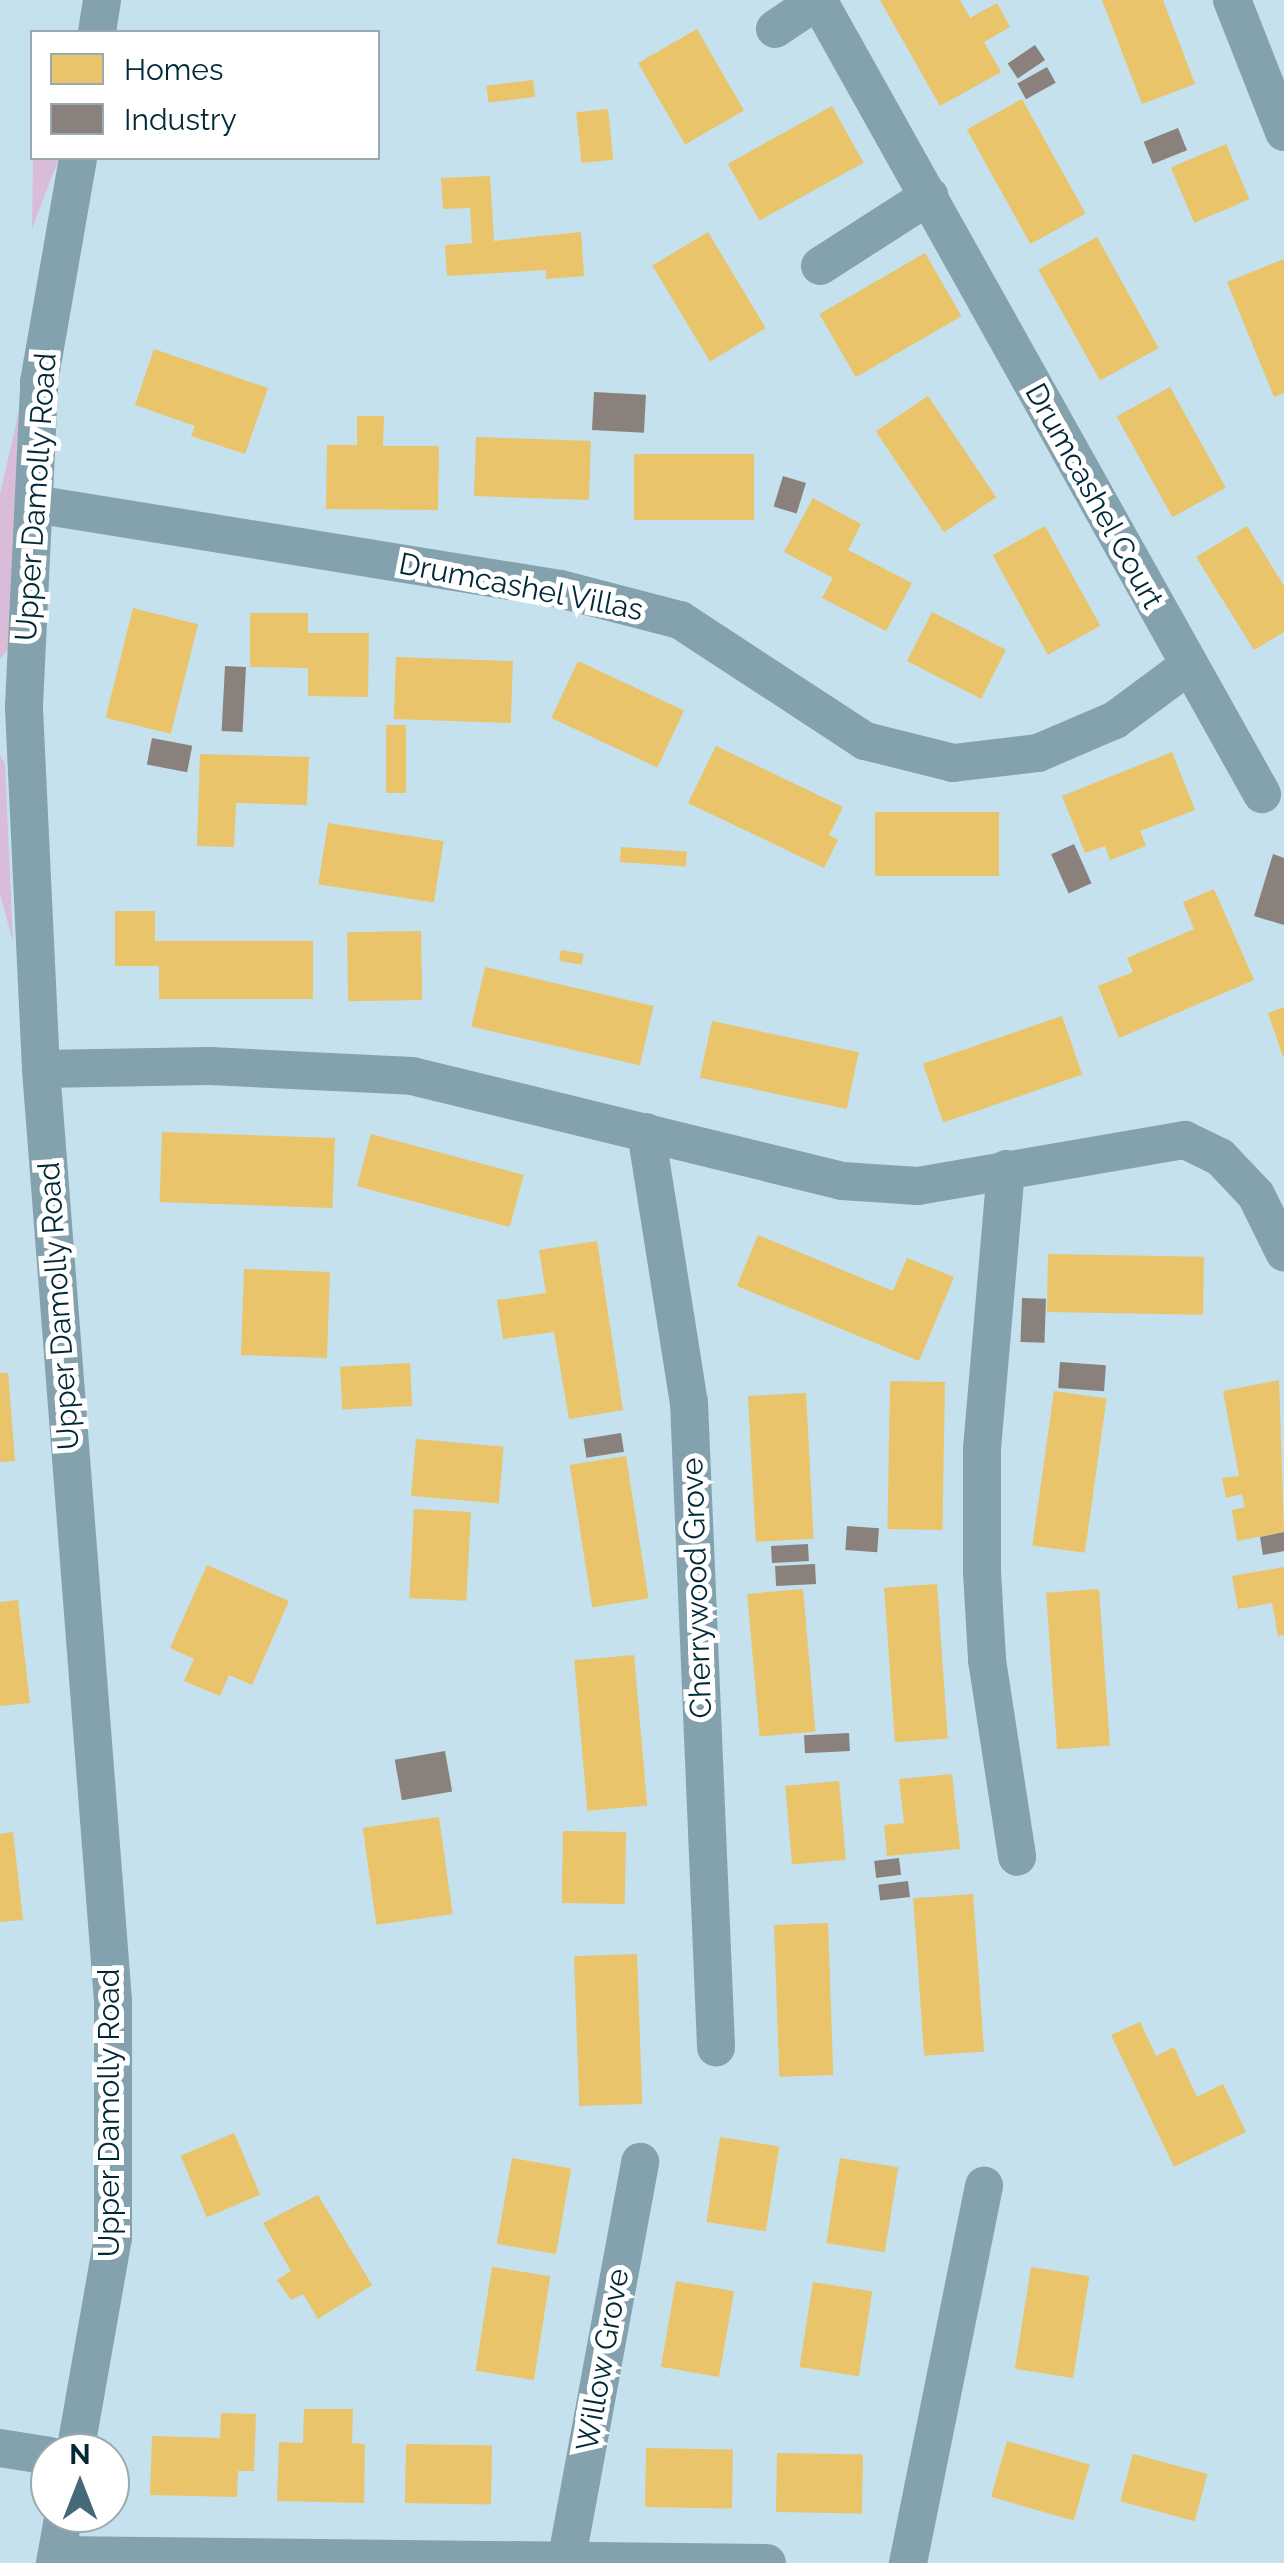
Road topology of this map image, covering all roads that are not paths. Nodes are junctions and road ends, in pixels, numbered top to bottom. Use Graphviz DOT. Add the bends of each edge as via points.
graph roads {
  1 [pos="102,0"];
  2 [pos="1232,0"];
  3 [pos="775,29"];
  4 [pos="97,30"];
  5 [pos="1284,132"];
  6 [pos="78,160"];
  7 [pos="930,196"];
  8 [pos="820,266"];
  9 [pos="34,504"];
  10 [pos="1188,666"];
  11 [pos="12,705"];
  12 [pos="1262,794"];
  13 [pos="41,1068"];
  14 [pos="646,1132"];
  15 [pos="1006,1169"];
  16 [pos="1284,1252"];
  17 [pos="1016,1858"];
  18 [pos="716,2046"];
  19 [pos="640,2162"];
  20 [pos="984,2186"];
  21 [pos="79,2433"];
  22 [pos="0,2448"];
  23 [pos="30,2453"];
  24 [pos="61,2533"];
  25 [pos="567,2556"];
  26 [pos="56,2559"];
  27 [pos="767,2563"];
  28 [pos="908,2563"];
  1 -- 4 [label="street"];
  2 -- 5 [label="street"];
  3 -- 7 [label="street, Drumcashel Court" via="818,0"];
  6 -- 9 [label="street, Upper Damolly Road" via="40,382"];
  7 -- 8 [label="street"];
  7 -- 10 [label="street, Drumcashel Court"];
  9 -- 10 [label="street, Drumcashel Villas" via="560,589 680,620 865,741 954,763 1054,746 1116,720"];
  9 -- 11 [label="street, Upper Damolly Road"];
  10 -- 12 [label="street, Drumcashel Court"];
  11 -- 13 [label="street, Upper Damolly Road"];
  13 -- 14 [label="street" via="210,1066 412,1076"];
  13 -- 21 [label="street, Upper Damolly Road" via="114,2001 114,2238"];
  14 -- 15 [label="street" via="842,1181 918,1186"];
  14 -- 18 [label="street, Cherrywood Grove" via="690,1402"];
  15 -- 16 [label="street" via="1184,1140 1220,1157 1256,1195"];
  15 -- 17 [label="street" via="982,1448 982,1572 987,1660"];
  19 -- 25 [label="street, Willow Grove"];
  20 -- 28 [label="street"];
  22 -- 23 [label="street"];
  24 -- 26 [label="street"];
  25 -- 26 [label="street"];
  25 -- 27 [label="street"];
}
